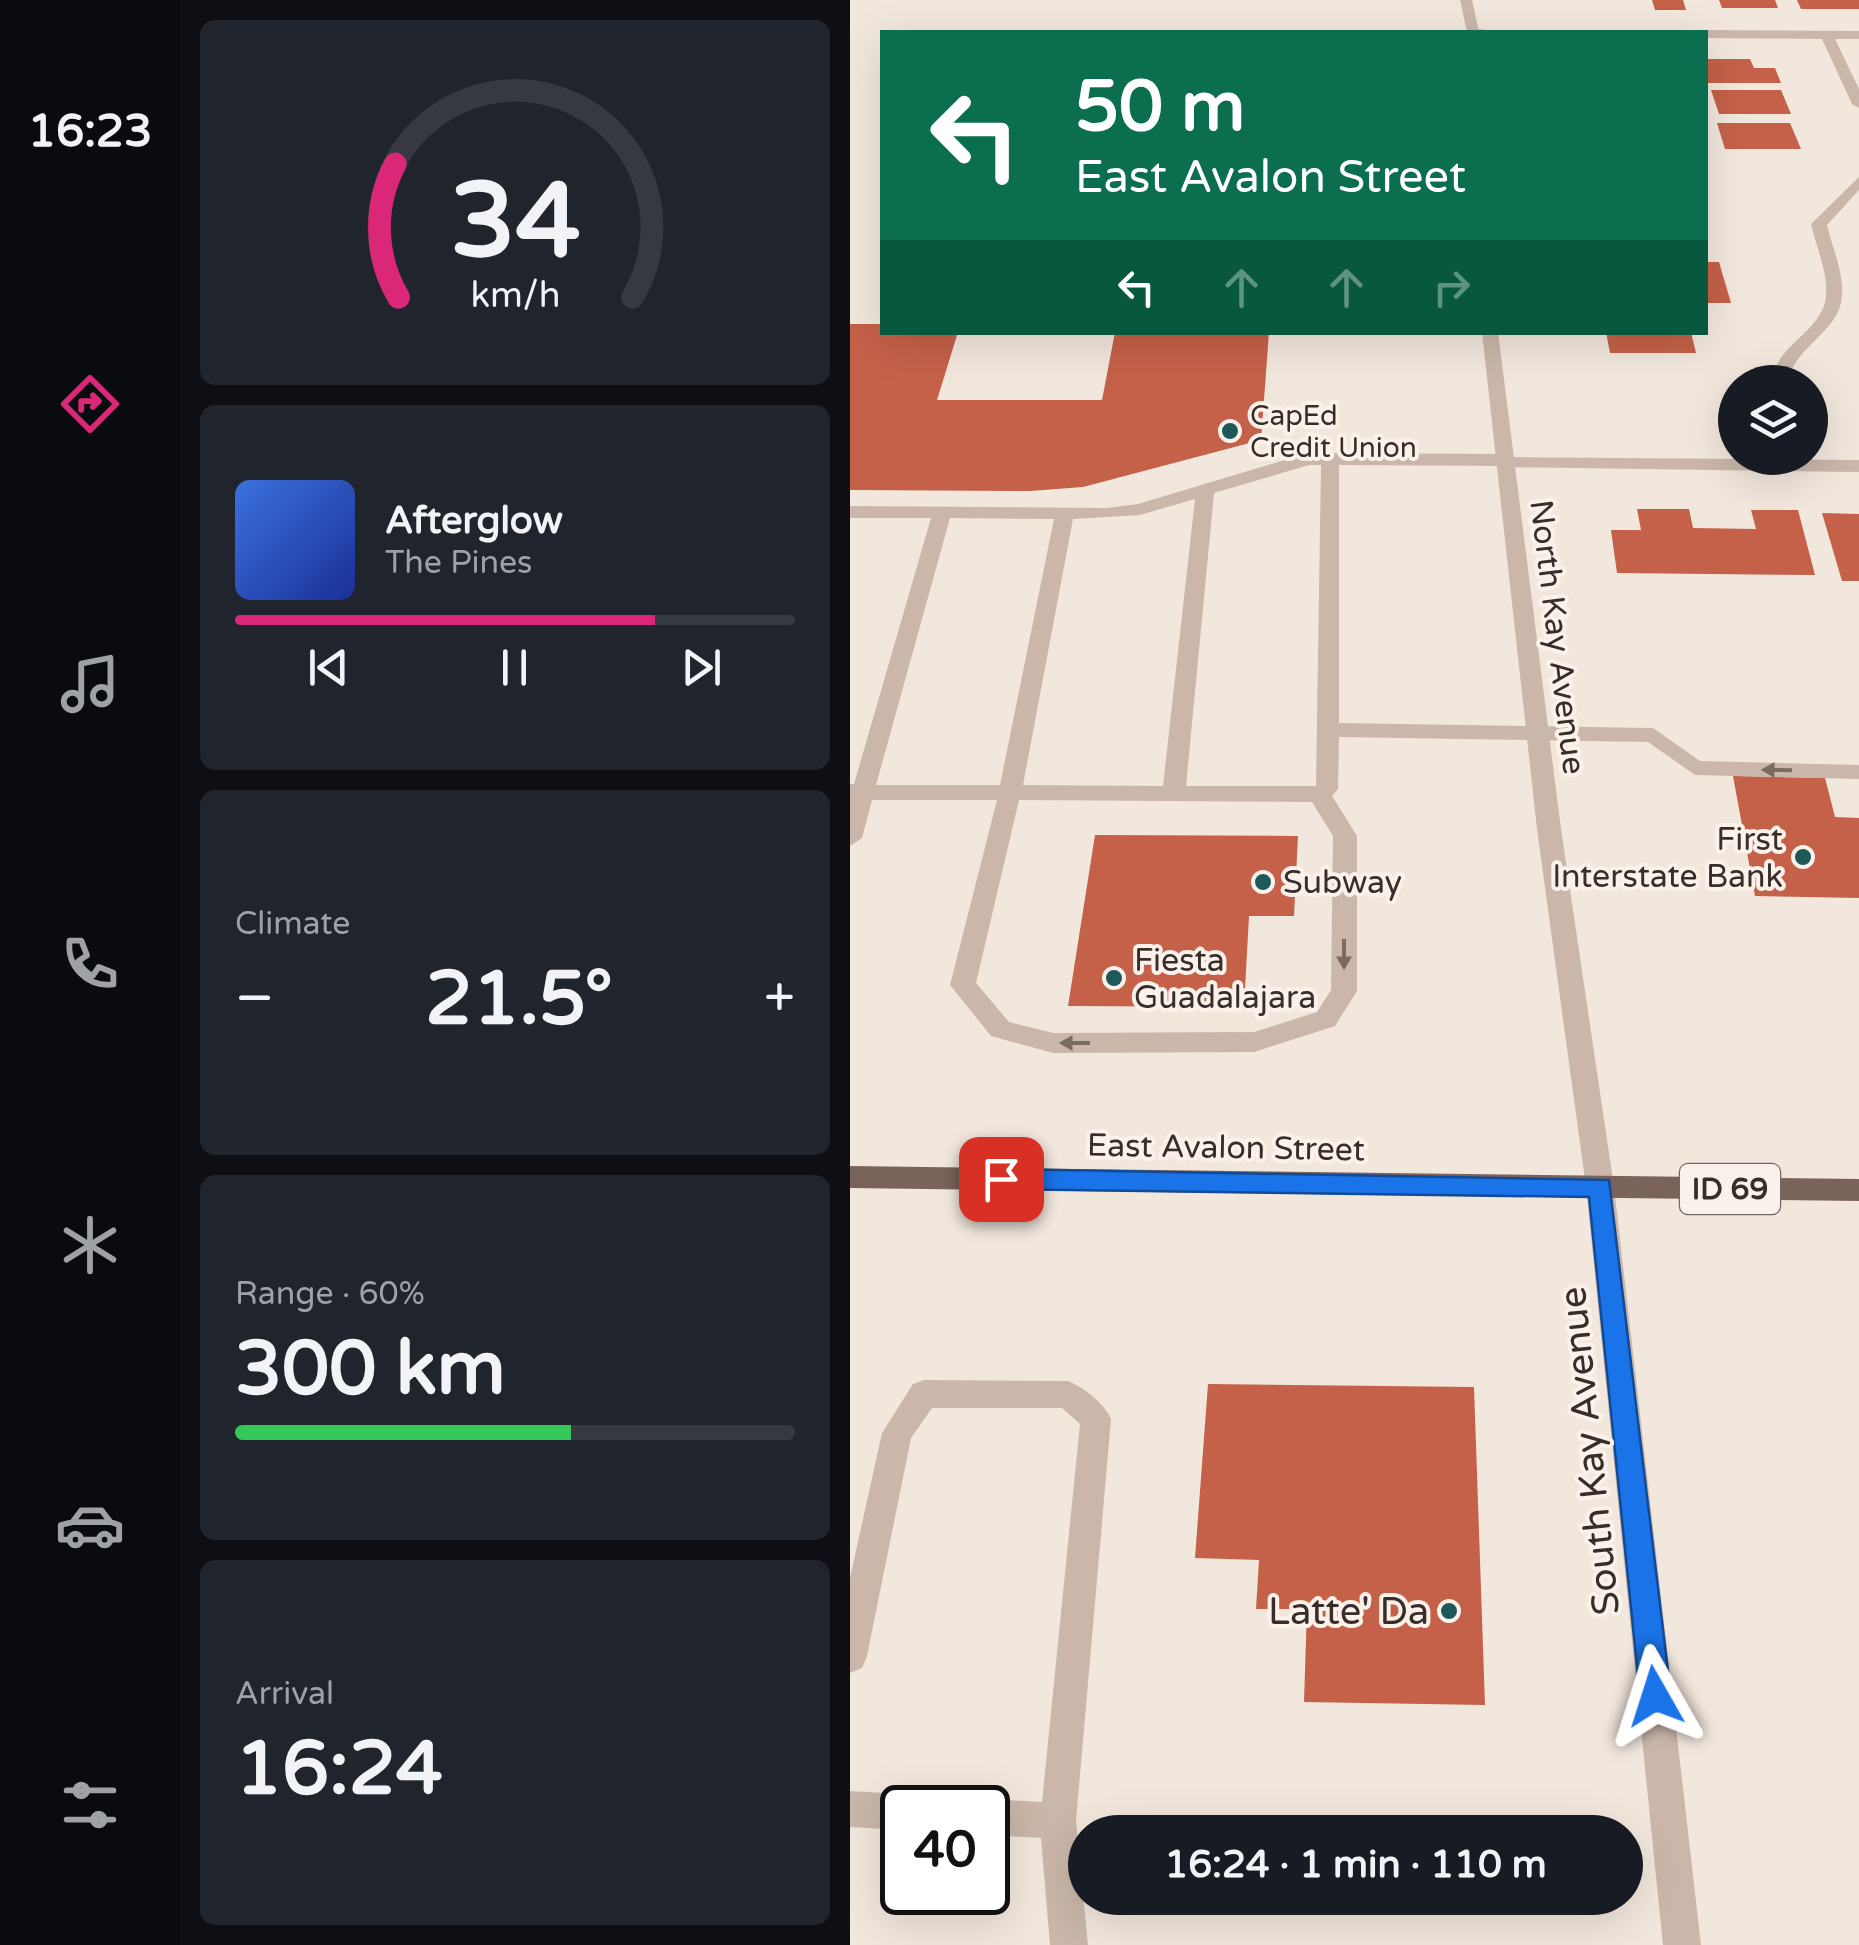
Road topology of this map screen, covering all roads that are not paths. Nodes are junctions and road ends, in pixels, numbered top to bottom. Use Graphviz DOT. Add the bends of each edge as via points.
graph roads {
  1 [pos="1466,0"];
  2 [pos="1472,30"];
  3 [pos="1708,34"];
  4 [pos="1828,35"];
  5 [pos="1859,36"];
  6 [pos="1859,104"];
  7 [pos="1859,182"];
  8 [pos="1490,335"];
  9 [pos="1785,365"];
  10 [pos="1330,459"];
  11 [pos="1504,461"];
  12 [pos="1718,461"];
  13 [pos="1828,464"];
  14 [pos="1859,466"];
  15 [pos="1206,490"];
  16 [pos="850,512"];
  17 [pos="942,512"];
  18 [pos="1066,513"];
  19 [pos="1328,730"];
  20 [pos="1537,732"];
  21 [pos="1859,772"];
  22 [pos="857,792"];
  23 [pos="1010,792"];
  24 [pos="1174,794"];
  25 [pos="1319,794"];
  26 [pos="850,838"];
  27 [pos="850,1177"];
  28 [pos="1600,1187"];
  29 [pos="1859,1190"];
  30 [pos="850,1656"];
  31 [pos="850,1810"];
  32 [pos="880,1811"];
  33 [pos="1010,1818"];
  34 [pos="1058,1821"];
  35 [pos="1069,1945"];
  36 [pos="1682,1945"];
  1 -- 2 [label="street"];
  3 -- 4 [label="street"];
  4 -- 5 [label="street"];
  4 -- 6 [label="street"];
  7 -- 9 [label="street" via="1820,224 1836,296 1824,325"];
  8 -- 11 [label="street, North Kay Avenue"];
  10 -- 11 [label="street"];
  10 -- 15 [label="street" via="1308,459"];
  10 -- 19 [label="street"];
  11 -- 12 [label="street"];
  11 -- 20 [label="street, North Kay Avenue"];
  13 -- 14 [label="street"];
  15 -- 18 [label="street" via="1140,510"];
  15 -- 24 [label="street"];
  16 -- 17 [label="street"];
  17 -- 18 [label="street"];
  17 -- 22 [label="street"];
  18 -- 23 [label="street"];
  19 -- 20 [label="street"];
  19 -- 25 [label="street" via="1327,788"];
  21 -- 20 [label="street, one-way" via="1695,768 1653,735"];
  20 -- 28 [label="street, North Kay Avenue"];
  22 -- 23 [label="street"];
  22 -- 26 [label="street"];
  23 -- 24 [label="street"];
  25 -- 23 [label="street, one-way" via="1345,836 1344,991 1326,1019 1254,1042 1053,1043 1000,1029 963,985"];
  24 -- 25 [label="street"];
  27 -- 28 [label="main road, East Avalon Street / ID 69"];
  28 -- 29 [label="main road, ID 69"];
  28 -- 36 [label="street, South Kay Avenue"];
  30 -- 34 [label="street" via="897,1433 924,1394 1068,1395 1096,1419"];
  31 -- 32 [label="street"];
  33 -- 34 [label="street"];
  34 -- 35 [label="street"];
}
